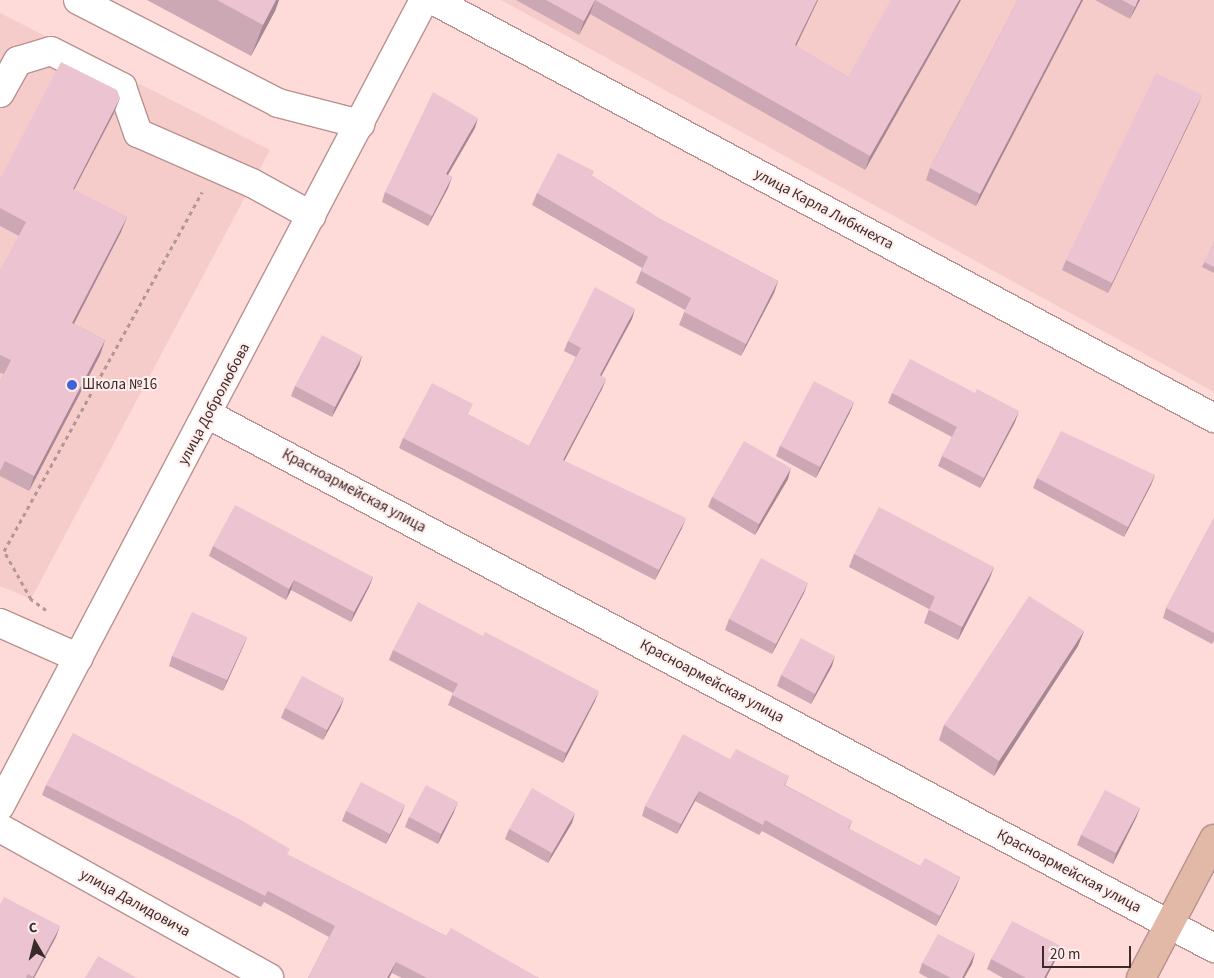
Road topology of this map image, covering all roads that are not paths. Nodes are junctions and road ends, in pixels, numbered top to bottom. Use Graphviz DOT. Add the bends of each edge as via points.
graph roads {
  1 [pos="78,0"];
  2 [pos="424,0"];
  3 [pos="433,0"];
  4 [pos="0,93"];
  5 [pos="360,124"];
  6 [pos="312,216"];
  7 [pos="209,415"];
  8 [pos="1214,418"];
  9 [pos="0,623"];
  10 [pos="78,658"];
  11 [pos="0,806"];
  12 [pos="0,828"];
  13 [pos="1214,839"];
  14 [pos="1170,924"];
  15 [pos="1214,948"];
  16 [pos="269,978"];
  17 [pos="1141,978"];
  1 -- 5 [label="street" via="278,103"];
  2 -- 5 [label="street, улица Добролюбова"];
  3 -- 8 [label="street, улица Карла Либкнехта"];
  4 -- 6 [label="street" via="18,61 51,51 122,87 138,133"];
  5 -- 6 [label="street, улица Добролюбова"];
  6 -- 7 [label="street, улица Добролюбова"];
  7 -- 10 [label="street, улица Добролюбова"];
  7 -- 14 [label="street, Красноармейская улица"];
  9 -- 10 [label="street"];
  10 -- 11 [label="street, улица Добролюбова"];
  12 -- 16 [label="street, улица Далидовича"];
  13 -- 14 [label="main road"];
  14 -- 15 [label="street, Красноармейская улица"];
  14 -- 17 [label="main road"];
}
